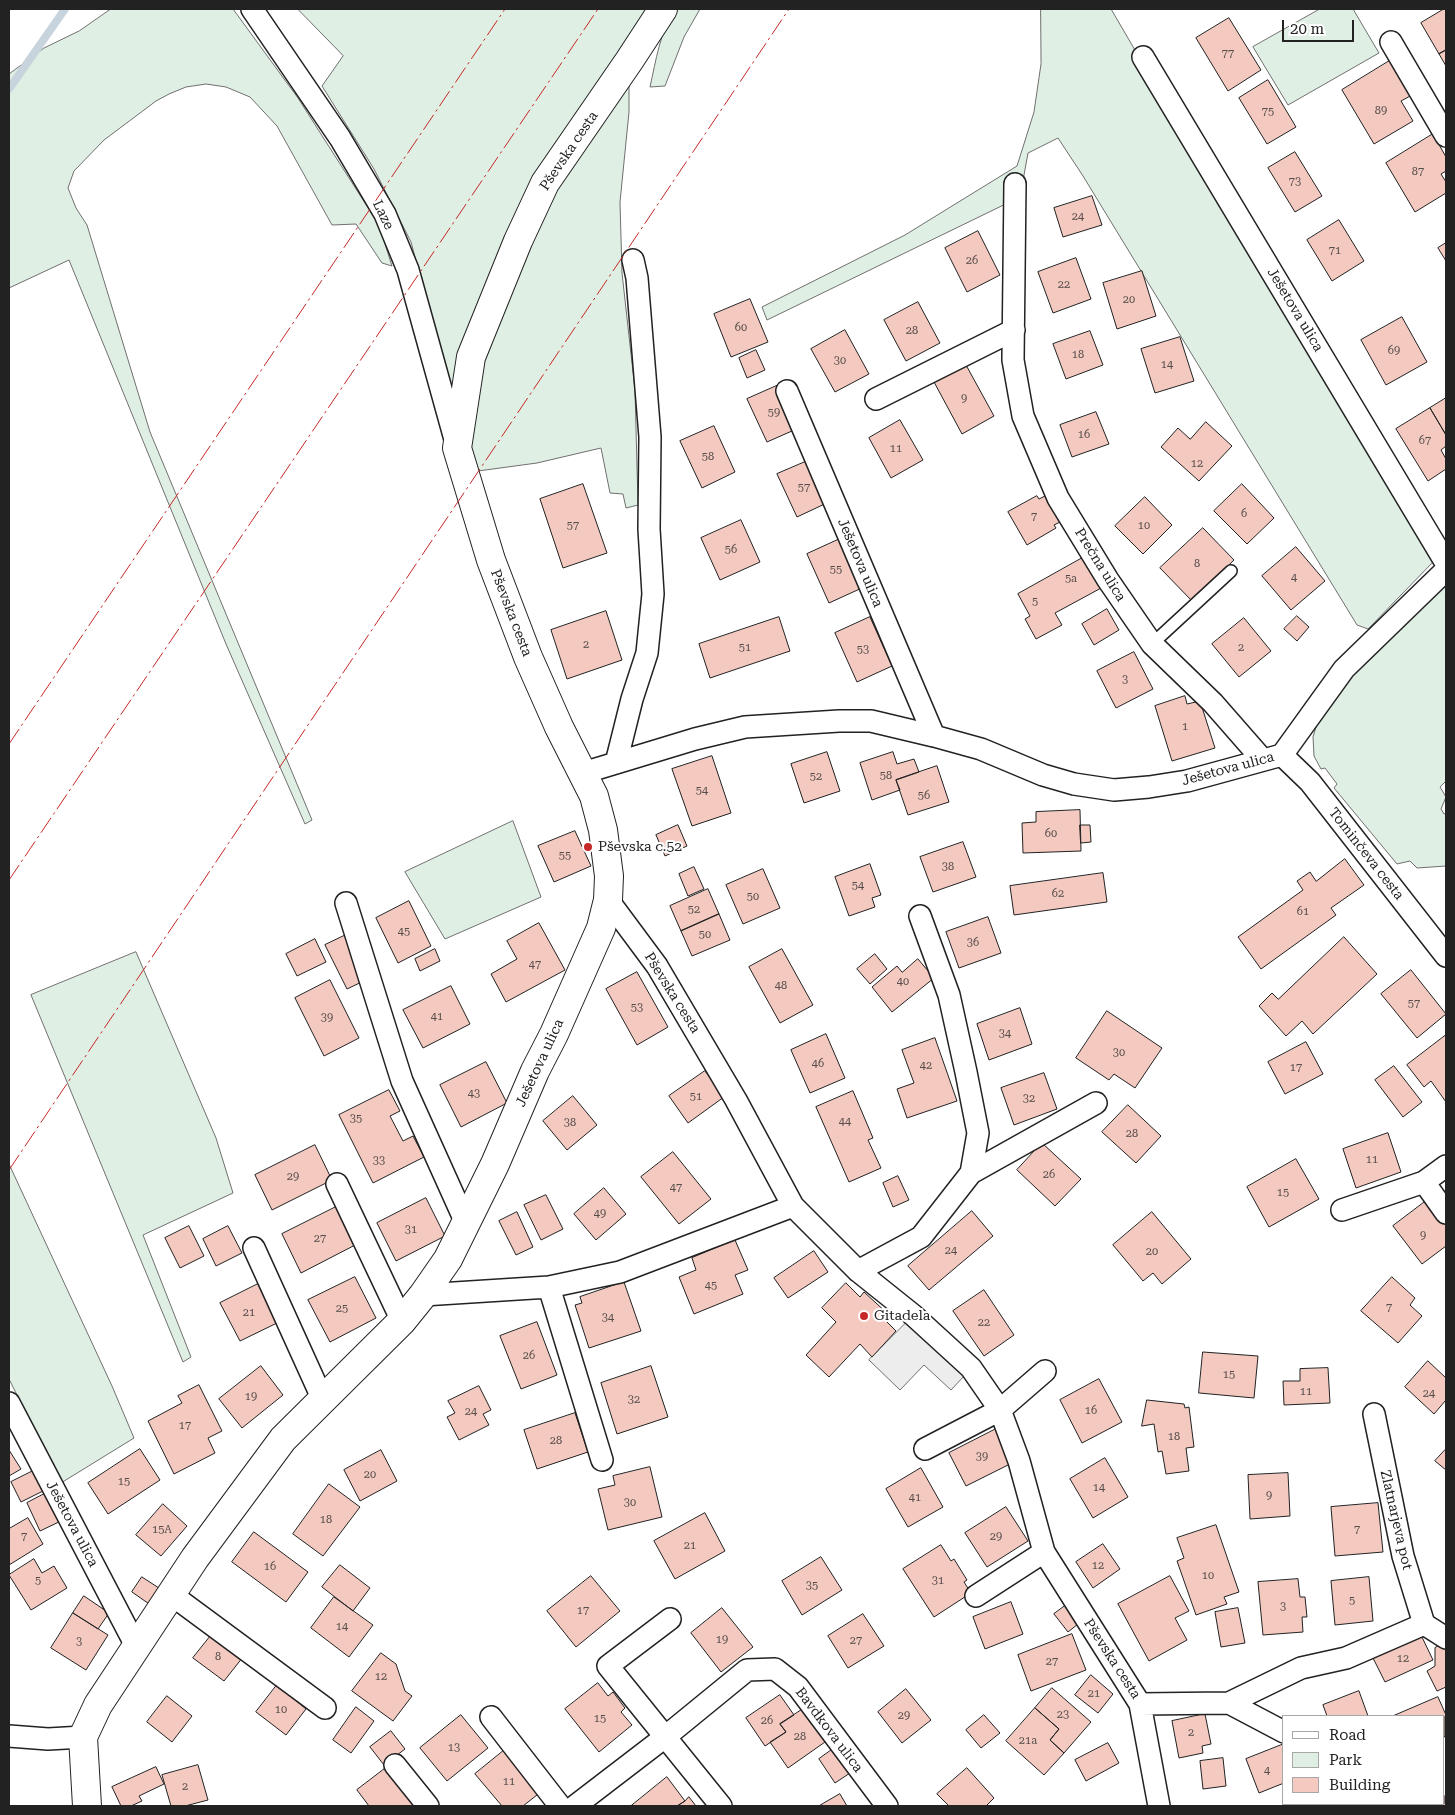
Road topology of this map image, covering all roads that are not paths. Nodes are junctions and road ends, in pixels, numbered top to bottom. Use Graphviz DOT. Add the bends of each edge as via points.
graph roads {
  1 [pos="252,9"];
  2 [pos="663,9"];
  3 [pos="1390,42"];
  4 [pos="1143,57"];
  5 [pos="1446,136"];
  6 [pos="1015,184"];
  7 [pos="633,260"];
  8 [pos="1014,330"];
  9 [pos="787,391"];
  10 [pos="876,399"];
  11 [pos="457,448"];
  12 [pos="1446,563"];
  13 [pos="1446,570"];
  14 [pos="1231,571"];
  15 [pos="1152,644"];
  16 [pos="934,736"];
  17 [pos="1272,757"];
  18 [pos="616,763"];
  19 [pos="583,773"];
  20 [pos="608,900"];
  21 [pos="346,903"];
  22 [pos="920,916"];
  23 [pos="1446,956"];
  24 [pos="1096,1103"];
  25 [pos="1446,1166"];
  26 [pos="971,1173"];
  27 [pos="1424,1182"];
  28 [pos="337,1184"];
  29 [pos="793,1206"];
  30 [pos="1342,1210"];
  31 [pos="1446,1213"];
  32 [pos="466,1223"];
  33 [pos="254,1248"];
  34 [pos="858,1271"];
  35 [pos="549,1287"];
  36 [pos="423,1295"];
  37 [pos="402,1321"];
  38 [pos="1045,1371"];
  39 [pos="323,1400"];
  40 [pos="9,1403"];
  41 [pos="1000,1410"];
  42 [pos="1374,1414"];
  43 [pos="924,1449"];
  44 [pos="602,1460"];
  45 [pos="1044,1552"];
  46 [pos="172,1595"];
  47 [pos="976,1596"];
  48 [pos="670,1619"];
  49 [pos="1424,1624"];
  50 [pos="1446,1638"];
  51 [pos="136,1646"];
  52 [pos="1229,1703"];
  53 [pos="1140,1704"];
  54 [pos="325,1708"];
  55 [pos="490,1717"];
  56 [pos="1282,1731"];
  57 [pos="9,1736"];
  58 [pos="83,1737"];
  59 [pos="665,1737"];
  60 [pos="395,1765"];
  61 [pos="87,1806"];
  62 [pos="428,1806"];
  63 [pos="560,1806"];
  64 [pos="575,1806"];
  65 [pos="720,1806"];
  66 [pos="887,1806"];
  67 [pos="1159,1806"];
  1 -- 11 [label="street, Laze" via="340,138 384,214 408,270"];
  2 -- 11 [label="street, Pševska cesta" via="545,183 471,358"];
  3 -- 5 [label="street"];
  4 -- 12 [label="street, Ješetova ulica"];
  6 -- 8 [label="street, Prečna ulica"];
  7 -- 18 [label="street" via="650,437 652,594 647,653"];
  8 -- 10 [label="street"];
  8 -- 15 [label="street, Prečna ulica" via="1013,360 1023,416 1058,498"];
  9 -- 16 [label="street, Ješetova ulica"];
  11 -- 19 [label="street, Pševska cesta" via="491,560 528,657 558,727"];
  13 -- 17 [label="street, Ješetova ulica" via="1344,669"];
  14 -- 15 [label="lane"];
  15 -- 17 [label="street, Prečna ulica"];
  16 -- 17 [label="street, Ješetova ulica" via="981,749 1043,775 1114,790 1187,781"];
  16 -- 18 [label="street, Ješetova ulica" via="871,721 838,720 745,727"];
  17 -- 23 [label="street, Tominčeva cesta" via="1310,782"];
  18 -- 19 [label="street, Ješetova ulica"];
  19 -- 20 [label="street, Pševska cesta" via="594,796 603,830 609,876"];
  20 -- 29 [label="street, Pševska cesta" via="657,966 736,1100"];
  20 -- 32 [label="street, Ješetova ulica" via="601,928"];
  21 -- 32 [label="street" via="402,1081"];
  22 -- 26 [label="street" via="949,996 966,1072 978,1133"];
  24 -- 26 [label="street"];
  25 -- 27 [label="street"];
  26 -- 34 [label="street" via="921,1236"];
  27 -- 30 [label="street"];
  27 -- 31 [label="street"];
  28 -- 37 [label="street"];
  29 -- 34 [label="street, Pševska cesta"];
  29 -- 35 [label="street" via="620,1272"];
  32 -- 36 [label="street, Ješetova ulica" via="448,1259"];
  33 -- 39 [label="street"];
  34 -- 41 [label="street, Pševska cesta" via="971,1368"];
  35 -- 36 [label="street"];
  35 -- 44 [label="street"];
  36 -- 37 [label="street, Ješetova ulica"];
  37 -- 39 [label="street, Ješetova ulica"];
  38 -- 41 [label="street"];
  39 -- 46 [label="street, Ješetova ulica" via="283,1439 195,1558"];
  40 -- 51 [label="street, Ješetova ulica"];
  41 -- 43 [label="street"];
  41 -- 45 [label="street, Pševska cesta" via="1019,1461"];
  42 -- 49 [label="street, Zlatnarjeva pot" via="1403,1556"];
  45 -- 47 [label="street"];
  45 -- 53 [label="street, Pševska cesta"];
  46 -- 51 [label="street, Ješetova ulica"];
  46 -- 54 [label="street"];
  48 -- 59 [label="street" via="608,1666"];
  49 -- 50 [label="street"];
  49 -- 52 [label="street" via="1346,1658 1301,1668"];
  51 -- 58 [label="street, Ješetova ulica" via="98,1705"];
  52 -- 53 [label="street"];
  52 -- 56 [label="street"];
  53 -- 67 [label="street, Pševska cesta"];
  55 -- 63 [label="street"];
  57 -- 58 [label="street"];
  58 -- 61 [label="street, Ješetova ulica"];
  59 -- 64 [label="street, Bavdkova ulica"];
  59 -- 65 [label="street"];
  59 -- 66 [label="street, Bavdkova ulica" via="747,1670 775,1668 798,1687"];
  60 -- 62 [label="street"];
}
